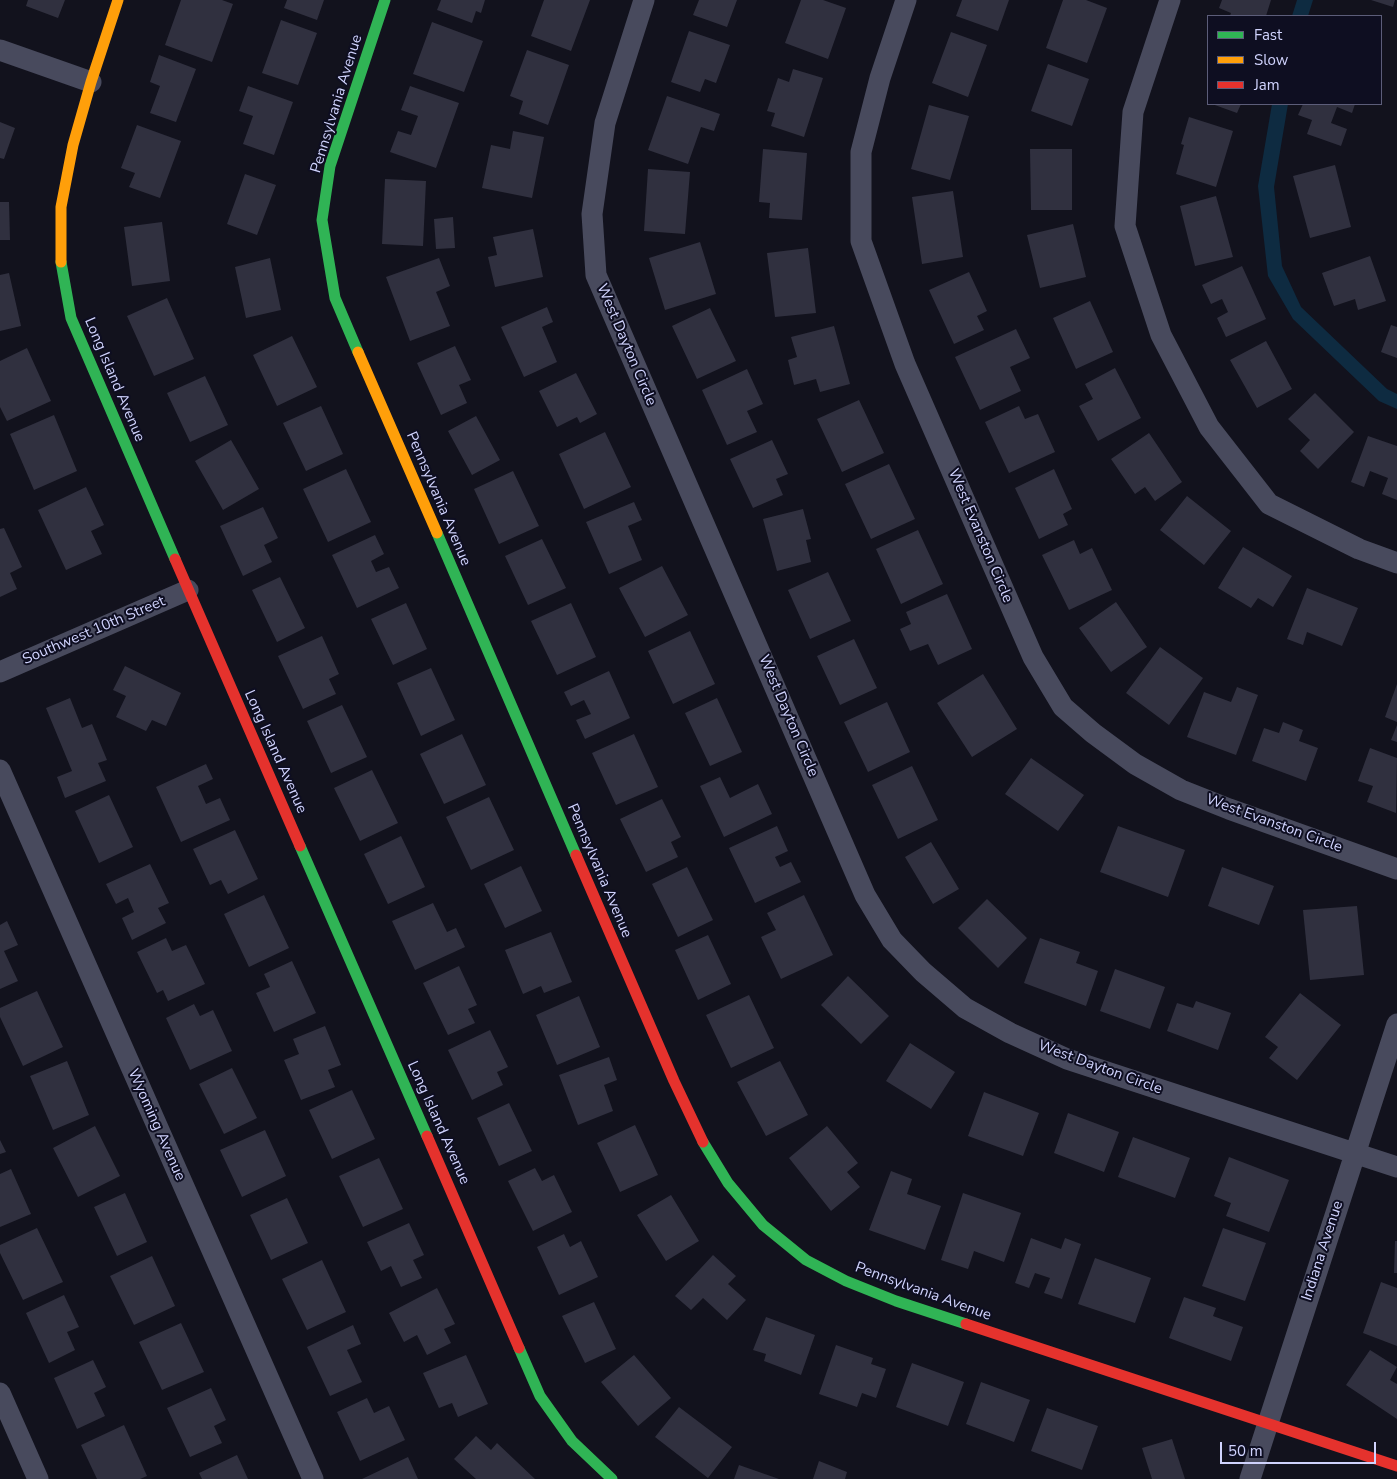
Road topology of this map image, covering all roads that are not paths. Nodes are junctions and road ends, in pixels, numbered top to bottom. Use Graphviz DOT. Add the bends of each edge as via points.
graph roads {
  1 [pos="118,0"];
  2 [pos="385,0"];
  3 [pos="644,0"];
  4 [pos="906,0"];
  5 [pos="1170,0"];
  6 [pos="0,50"];
  7 [pos="91,82"];
  8 [pos="1397,564"];
  9 [pos="188,590"];
  10 [pos="0,672"];
  11 [pos="0,770"];
  12 [pos="1397,869"];
  13 [pos="1397,1024"];
  14 [pos="1354,1153"];
  15 [pos="1397,1167"];
  16 [pos="0,1393"];
  17 [pos="1268,1422"];
  18 [pos="1397,1466"];
  19 [pos="38,1479"];
  20 [pos="313,1479"];
  21 [pos="612,1479"];
  22 [pos="1250,1479"];
  1 -- 7 [label="street, Long Island Avenue"];
  2 -- 17 [label="street, Pennsylvania Avenue" via="330,166 322,220 335,298 674,1081 702,1140 728,1183 763,1225 806,1260 846,1281 896,1301"];
  3 -- 14 [label="street, West Dayton Circle" via="605,123 592,214 596,275 865,895 892,940 966,1008 1018,1037 1067,1059"];
  4 -- 12 [label="street, West Evanston Circle" via="880,78 861,152 861,241 906,364 1032,657 1063,707 1135,764 1181,790"];
  5 -- 8 [label="street" via="1133,112 1125,226 1160,335 1209,427 1269,504 1359,549"];
  6 -- 7 [label="street"];
  7 -- 9 [label="street, Long Island Avenue" via="73,145 61,207 61,261 72,318"];
  9 -- 10 [label="street, Southwest 10th Street"];
  9 -- 21 [label="street, Long Island Avenue" via="540,1396 572,1441"];
  11 -- 20 [label="street, Wyoming Avenue"];
  13 -- 14 [label="street, Indiana Avenue"];
  14 -- 15 [label="street, West Dayton Circle"];
  14 -- 17 [label="street, Indiana Avenue"];
  16 -- 19 [label="street"];
  17 -- 18 [label="street, Pennsylvania Avenue"];
  17 -- 22 [label="street, Indiana Avenue"];
}
